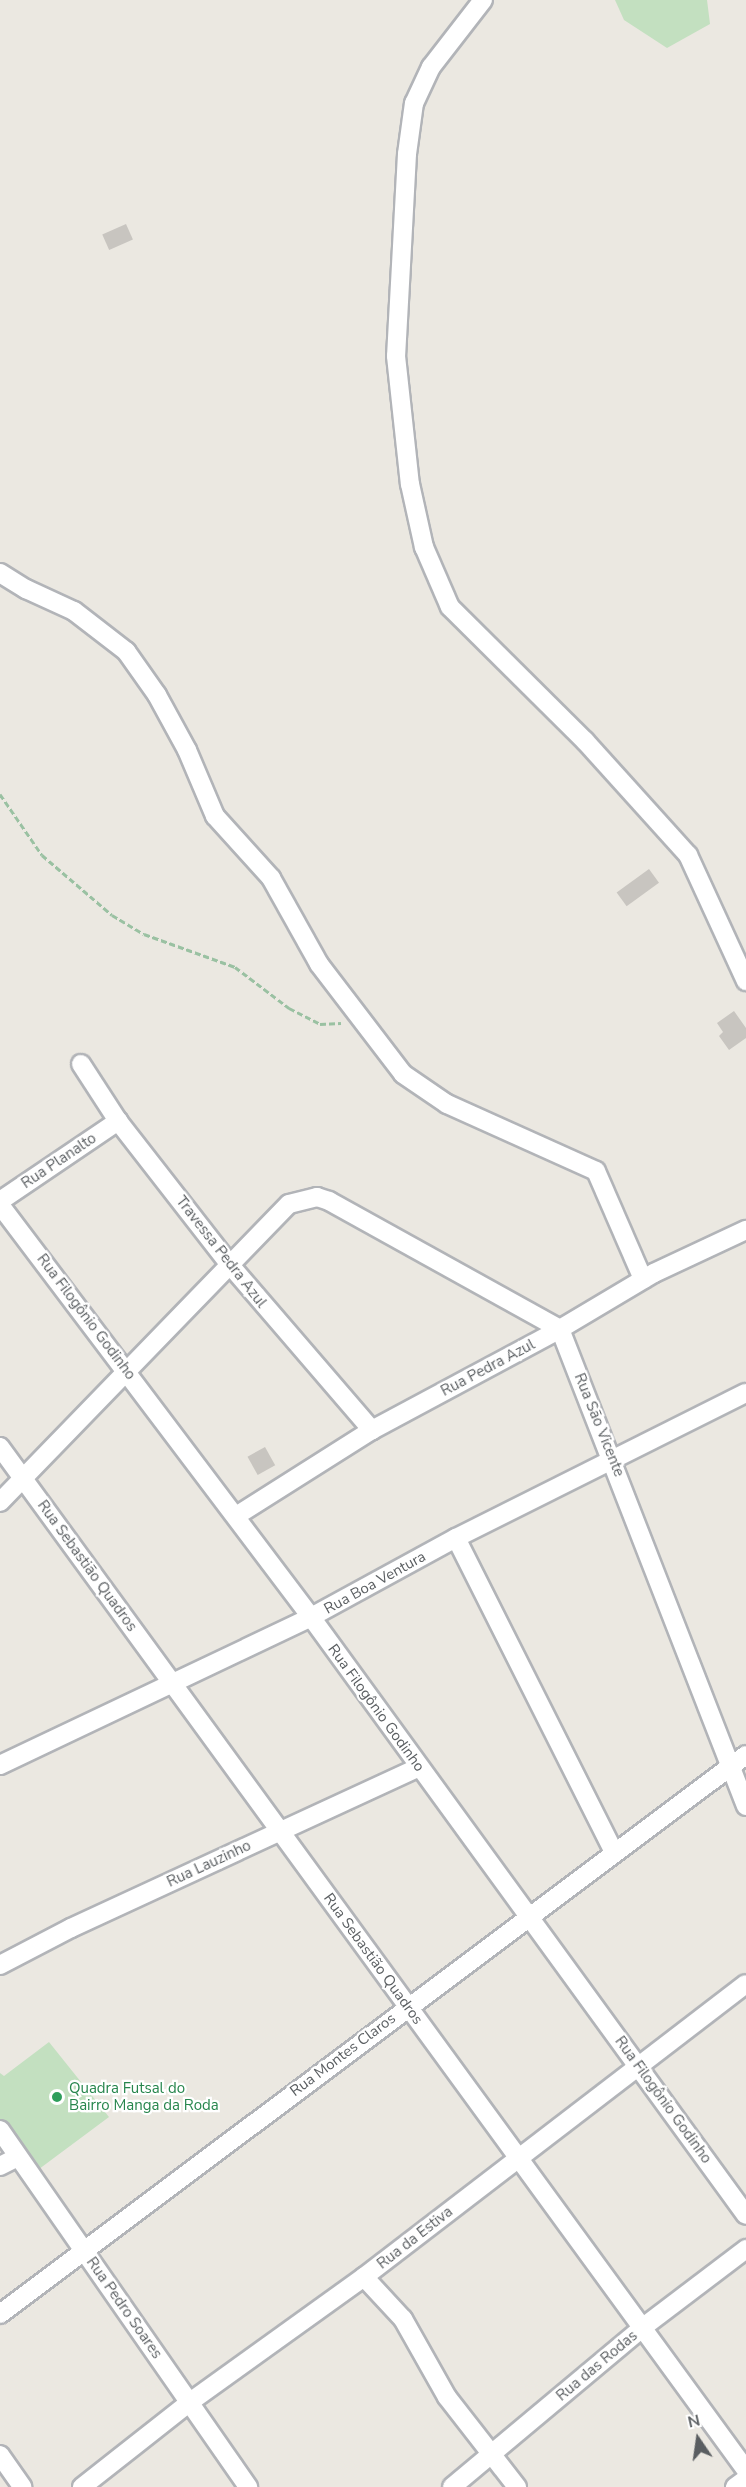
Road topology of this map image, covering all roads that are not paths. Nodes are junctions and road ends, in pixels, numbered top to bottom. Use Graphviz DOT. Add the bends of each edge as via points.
graph roads {
  1 [pos="483,0"];
  2 [pos="0,573"];
  3 [pos="746,981"];
  4 [pos="81,1064"];
  5 [pos="118,1121"];
  6 [pos="0,1203"];
  7 [pos="746,1230"];
  8 [pos="230,1265"];
  9 [pos="643,1279"];
  10 [pos="560,1329"];
  11 [pos="127,1371"];
  12 [pos="746,1394"];
  13 [pos="372,1430"];
  14 [pos="0,1447"];
  15 [pos="613,1459"];
  16 [pos="23,1479"];
  17 [pos="0,1502"];
  18 [pos="236,1516"];
  19 [pos="456,1538"];
  20 [pos="311,1617"];
  21 [pos="171,1682"];
  22 [pos="746,1755"];
  23 [pos="0,1765"];
  24 [pos="419,1767"];
  25 [pos="729,1768"];
  26 [pos="746,1806"];
  27 [pos="280,1831"];
  28 [pos="614,1852"];
  29 [pos="530,1915"];
  30 [pos="0,1965"];
  31 [pos="746,1984"];
  32 [pos="408,2006"];
  33 [pos="638,2066"];
  34 [pos="0,2130"];
  35 [pos="18,2157"];
  36 [pos="519,2158"];
  37 [pos="0,2166"];
  38 [pos="746,2215"];
  39 [pos="746,2249"];
  40 [pos="83,2250"];
  41 [pos="364,2277"];
  42 [pos="0,2314"];
  43 [pos="642,2328"];
  44 [pos="190,2402"];
  45 [pos="492,2453"];
  46 [pos="0,2455"];
  47 [pos="746,2470"];
  48 [pos="746,2479"];
  49 [pos="22,2487"];
  50 [pos="82,2487"];
  51 [pos="248,2487"];
  52 [pos="452,2487"];
  53 [pos="517,2487"];
  54 [pos="735,2487"];
  1 -- 3 [label="street" via="431,67 414,103 407,154 396,356 411,484 424,547 450,607 626,786 688,855"];
  2 -- 9 [label="street" via="26,590 74,610 126,651 172,722 215,816 271,878 319,964 403,1074 447,1104 596,1171"];
  4 -- 5 [label="street, Travessa Pedra Azul"];
  5 -- 6 [label="street, Rua Planalto"];
  5 -- 8 [label="street, Travessa Pedra Azul"];
  6 -- 11 [label="street, Rua Filogônio Godinho"];
  7 -- 9 [label="street, Rua Pedra Azul"];
  8 -- 10 [label="street" via="289,1204 317,1197"];
  8 -- 11 [label="street"];
  8 -- 13 [label="street, Travessa Pedra Azul"];
  9 -- 10 [label="street, Rua Pedra Azul"];
  10 -- 13 [label="street, Rua Pedra Azul"];
  10 -- 15 [label="street, Rua São Vicente"];
  11 -- 16 [label="street"];
  11 -- 18 [label="street, Rua Filogônio Godinho"];
  12 -- 15 [label="street, Rua Boa Ventura"];
  13 -- 18 [label="street, Rua Pedra Azul"];
  14 -- 16 [label="street, Rua Sebastião Quadros"];
  15 -- 19 [label="street, Rua Boa Ventura"];
  15 -- 25 [label="street, Rua São Vicente"];
  16 -- 17 [label="street"];
  16 -- 21 [label="street, Rua Sebastião Quadros"];
  18 -- 20 [label="street, Rua Filogônio Godinho"];
  19 -- 20 [label="street, Rua Boa Ventura"];
  19 -- 28 [label="street"];
  20 -- 21 [label="street, Rua Boa Ventura"];
  20 -- 24 [label="street, Rua Filogônio Godinho"];
  21 -- 23 [label="street, Rua Boa Ventura"];
  21 -- 27 [label="street, Rua Sebastião Quadros"];
  22 -- 25 [label="street, Rua Montes Claros"];
  24 -- 27 [label="street, Rua Lauzinho"];
  24 -- 29 [label="street, Rua Filogônio Godinho"];
  25 -- 26 [label="street, Rua São Vicente"];
  25 -- 28 [label="street, Rua Montes Claros"];
  27 -- 30 [label="street, Rua Lauzinho"];
  27 -- 32 [label="street, Rua Sebastião Quadros"];
  28 -- 29 [label="street, Rua Montes Claros"];
  29 -- 32 [label="street, Rua Montes Claros"];
  29 -- 33 [label="street, Rua Filogônio Godinho"];
  31 -- 33 [label="street, Rua da Estiva"];
  32 -- 36 [label="street, Rua Sebastião Quadros"];
  32 -- 40 [label="street, Rua Montes Claros"];
  33 -- 36 [label="street, Rua da Estiva"];
  33 -- 38 [label="street, Rua Filogônio Godinho"];
  34 -- 35 [label="street, Rua Pedro Soares"];
  35 -- 37 [label="street"];
  35 -- 40 [label="street, Rua Pedro Soares"];
  36 -- 41 [label="street, Rua da Estiva"];
  36 -- 43 [label="street, Rua Sebastião Quadros"];
  39 -- 43 [label="street, Rua das Rodas"];
  40 -- 42 [label="street, Rua Montes Claros"];
  40 -- 44 [label="street, Rua Pedro Soares"];
  41 -- 44 [label="street, Rua da Estiva"];
  41 -- 45 [label="street" via="403,2319 447,2397"];
  43 -- 45 [label="street, Rua das Rodas"];
  43 -- 47 [label="street, Rua Sebastião Quadros"];
  44 -- 50 [label="street, Rua da Estiva"];
  44 -- 51 [label="street, Rua Pedro Soares"];
  45 -- 52 [label="street, Rua das Rodas"];
  45 -- 53 [label="street"];
  46 -- 49 [label="street"];
  48 -- 54 [label="street"];
}
